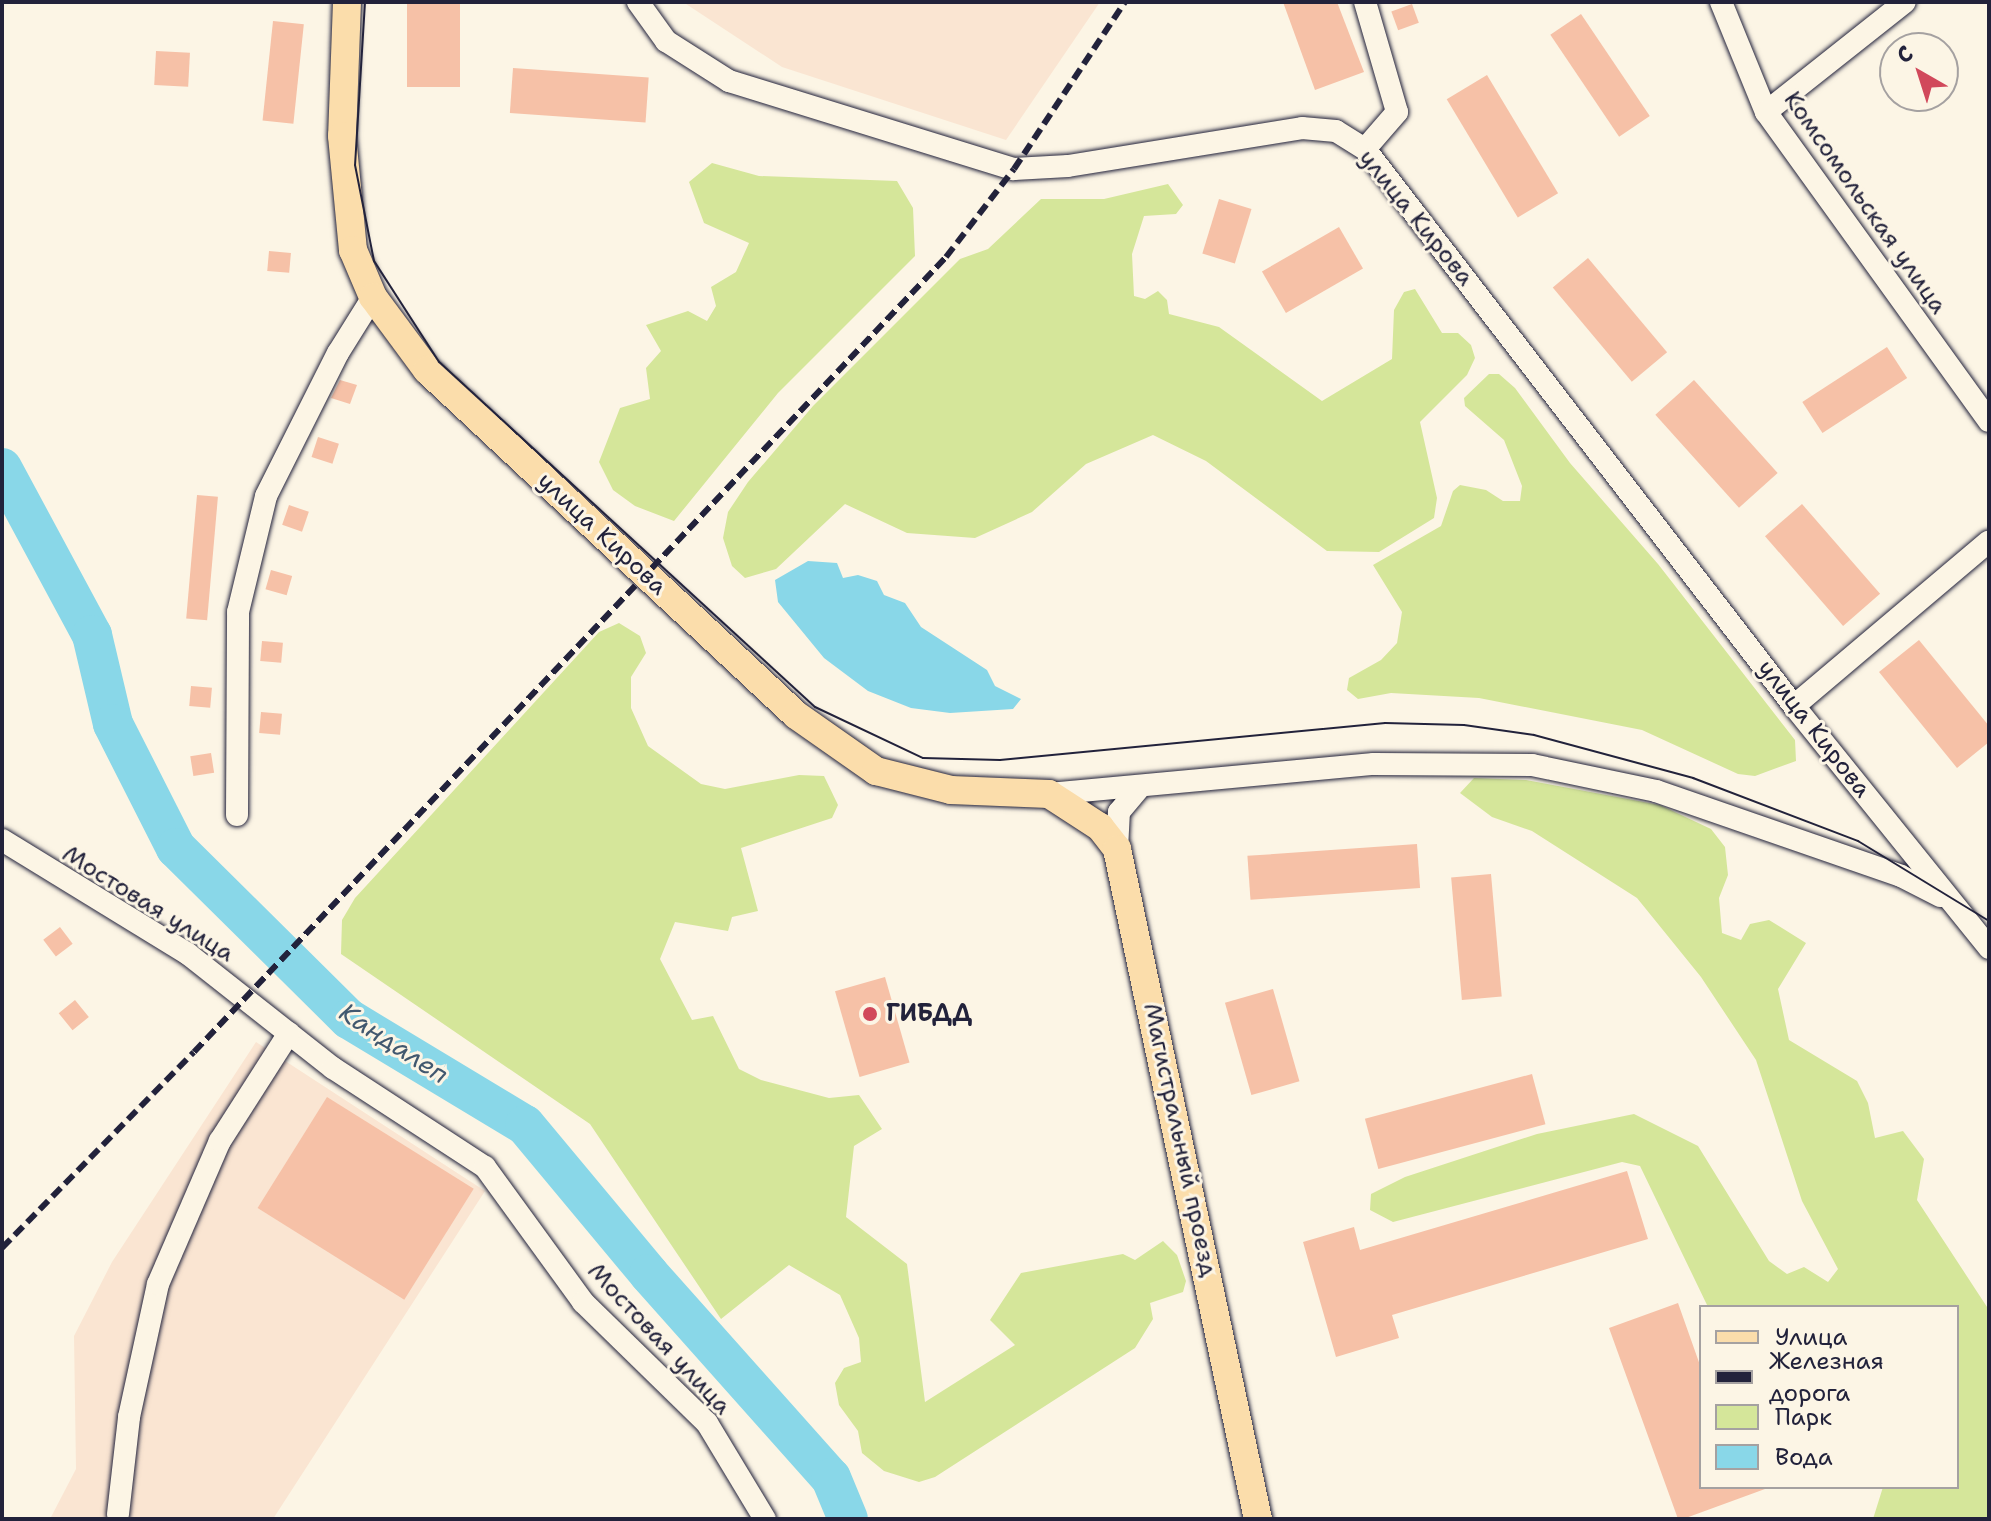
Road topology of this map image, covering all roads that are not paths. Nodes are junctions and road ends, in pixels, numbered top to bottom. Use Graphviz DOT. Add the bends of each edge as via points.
graph roads {
  1 [pos="347,2"];
  2 [pos="638,2"];
  3 [pos="1365,2"];
  4 [pos="1721,2"];
  5 [pos="1905,2"];
  6 [pos="1766,112"];
  7 [pos="1365,149"];
  8 [pos="373,297"];
  9 [pos="1989,421"];
  10 [pos="1989,541"];
  11 [pos="1794,706"];
  12 [pos="1141,786"];
  13 [pos="1049,794"];
  14 [pos="237,815"];
  15 [pos="2,840"];
  16 [pos="1117,849"];
  17 [pos="1949,900"];
  18 [pos="1989,948"];
  19 [pos="289,1033"];
  20 [pos="118,1514"];
  21 [pos="765,1519"];
  22 [pos="1258,1519"];
  1 -- 8 [label="main road, улица Кирова" via="345,199 353,250"];
  2 -- 7 [label="street, улица Кирова" via="666,41 729,81 1014,169 1068,166 1302,128 1336,131"];
  3 -- 7 [label="street" via="1397,112"];
  4 -- 6 [label="street, Комсомольская улица"];
  5 -- 6 [label="street"];
  6 -- 9 [label="street, Комсомольская улица"];
  7 -- 11 [label="street, улица Кирова"];
  8 -- 13 [label="main road, улица Кирова" via="427,370 796,715 876,771 951,790"];
  8 -- 14 [label="street" via="266,496 238,612"];
  10 -- 11 [label="street"];
  11 -- 17 [label="street, улица Кирова"];
  12 -- 13 [label="street, улица Кирова"];
  12 -- 16 [label="street" via="1119,812"];
  12 -- 17 [label="street, улица Кирова" via="1374,764 1532,765 1656,791 1901,876"];
  13 -- 16 [label="main road" via="1100,827"];
  15 -- 19 [label="street, Мостовая улица" via="188,954"];
  16 -- 22 [label="main road, Магистральный проезд"];
  17 -- 18 [label="street, улица Кирова"];
  19 -- 20 [label="street" via="220,1141 158,1284 129,1417"];
  19 -- 21 [label="street, Мостовая улица" via="485,1167 583,1302 707,1423"];
}
